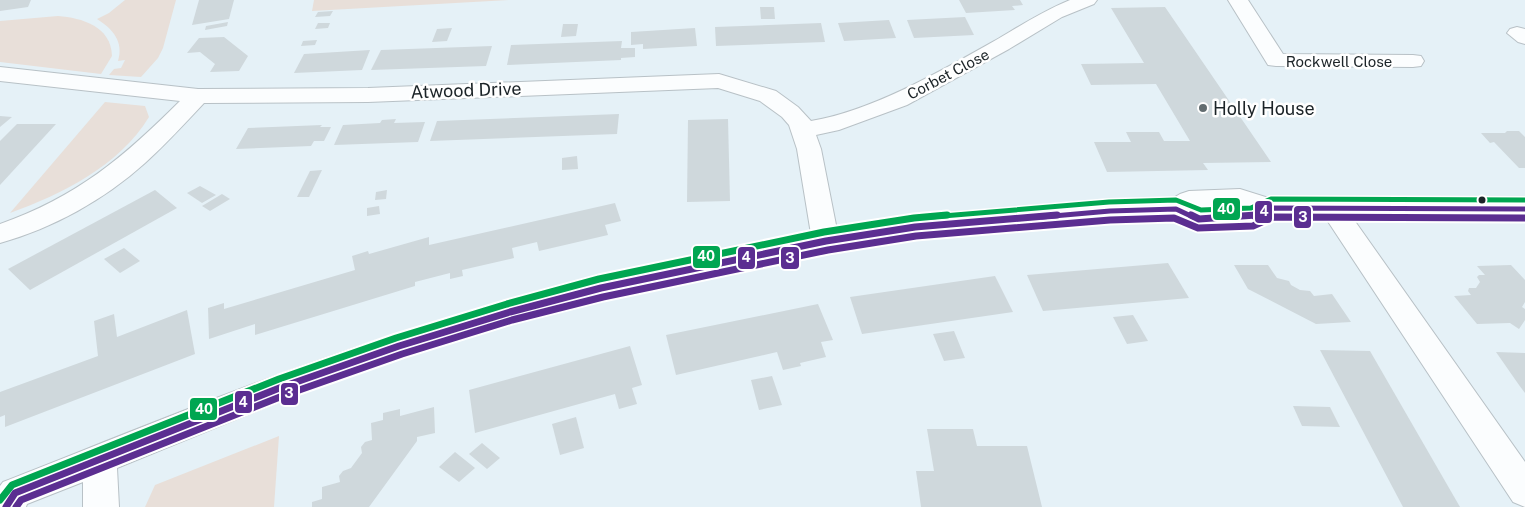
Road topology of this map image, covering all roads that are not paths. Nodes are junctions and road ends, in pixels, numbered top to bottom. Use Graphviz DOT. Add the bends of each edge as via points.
graph roads {
  1 [pos="1087,0"];
  2 [pos="1238,0"];
  3 [pos="1413,61"];
  4 [pos="0,74"];
  5 [pos="198,96"];
  6 [pos="803,130"];
  7 [pos="1332,208"];
  8 [pos="1525,210"];
  9 [pos="0,234"];
  10 [pos="826,241"];
  11 [pos="99,459"];
  12 [pos="1525,491"];
  13 [pos="7,496"];
  14 [pos="101,507"];
  1 -- 6 [label="street, Corbet Close" via="1055,13 1002,46 899,100 831,125"];
  2 -- 3 [label="street, Rockwell Close" via="1276,60"];
  4 -- 5 [label="street, Atwood Drive"];
  5 -- 6 [label="street, Atwood Drive" via="368,95 720,81 768,96 790,112"];
  5 -- 9 [label="street" via="114,176 73,201"];
  6 -- 10 [label="street, Atwood Drive"];
  7 -- 8 [label="street"];
  7 -- 10 [label="street" via="1271,208 1253,217 1199,218 1176,209 1110,211 915,227"];
  7 -- 12 [label="street"];
  10 -- 11 [label="street" via="610,286 459,326 282,387"];
  11 -- 13 [label="street"];
  11 -- 14 [label="street"];
}
